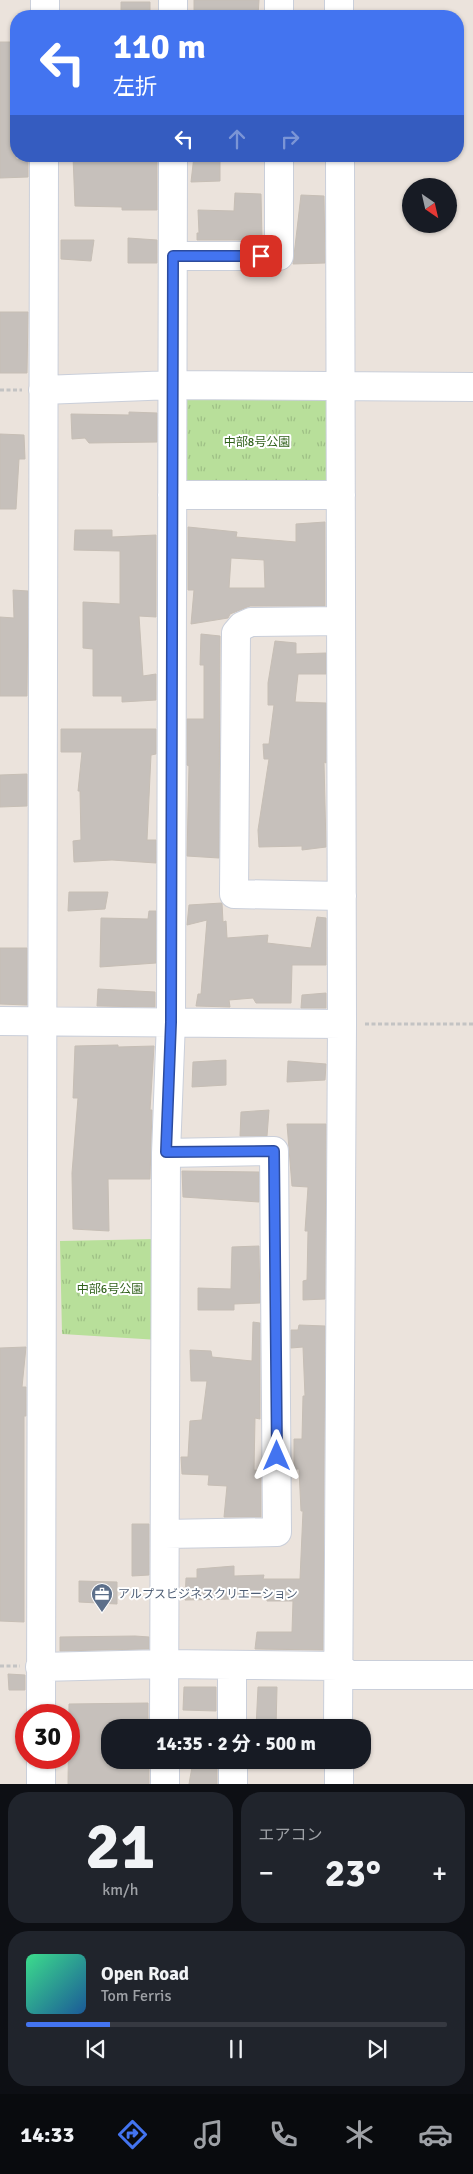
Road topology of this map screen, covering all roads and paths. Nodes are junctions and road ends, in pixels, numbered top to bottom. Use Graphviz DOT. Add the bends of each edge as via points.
graph roads {
  1 [pos="44,162"];
  2 [pos="173,162"];
  3 [pos="279,162"];
  4 [pos="340,162"];
  5 [pos="173,256"];
  6 [pos="173,385"];
  7 [pos="341,387"];
  8 [pos="473,387"];
  9 [pos="43,390"];
  10 [pos="172,495"];
  11 [pos="341,495"];
  12 [pos="341,621"];
  13 [pos="342,896"];
  14 [pos="0,1021"];
  15 [pos="42,1021"];
  16 [pos="171,1022"];
  17 [pos="342,1024"];
  18 [pos="473,1024"];
  19 [pos="166,1152"];
  20 [pos="164,1534"];
  21 [pos="164,1664"];
  22 [pos="232,1665"];
  23 [pos="338,1666"];
  24 [pos="40,1667"];
  25 [pos="473,1675"];
  26 [pos="40,1704"];
  27 [pos="164,1719"];
  28 [pos="232,1719"];
  29 [pos="338,1719"];
  30 [pos="41,1769"];
  31 [pos="165,1769"];
  32 [pos="233,1769"];
  33 [pos="338,1769"];
  34 [pos="41,1784"];
  35 [pos="165,1784"];
  36 [pos="233,1784"];
  37 [pos="339,1784"];
  1 -- 9 [label="street"];
  2 -- 5 [label="street"];
  3 -- 5 [label="street" via="279,256"];
  4 -- 7 [label="street"];
  5 -- 6 [label="street"];
  6 -- 7 [label="street"];
  6 -- 9 [label="street"];
  6 -- 10 [label="street"];
  7 -- 8 [label="street"];
  7 -- 11 [label="street"];
  9 -- 15 [label="street"];
  10 -- 11 [label="street"];
  10 -- 16 [label="street"];
  11 -- 12 [label="street"];
  12 -- 13 [label="street"];
  12 -- 13 [label="street" via="250,622 236,633 234,894"];
  13 -- 17 [label="street"];
  14 -- 15 [label="street"];
  15 -- 16 [label="street"];
  15 -- 24 [label="street"];
  16 -- 17 [label="street"];
  16 -- 19 [label="street"];
  17 -- 18 [label="path"];
  17 -- 23 [label="street"];
  19 -- 20 [label="street"];
  19 -- 20 [label="street" via="274,1151 277,1532"];
  20 -- 21 [label="street"];
  21 -- 22 [label="street"];
  21 -- 24 [label="street"];
  21 -- 27 [label="street"];
  22 -- 23 [label="street"];
  22 -- 28 [label="street"];
  23 -- 25 [label="street" via="349,1675"];
  23 -- 29 [label="street"];
  24 -- 26 [label="street"];
  30 -- 34 [label="street"];
  31 -- 35 [label="street"];
  32 -- 36 [label="street"];
  33 -- 37 [label="street"];
}
